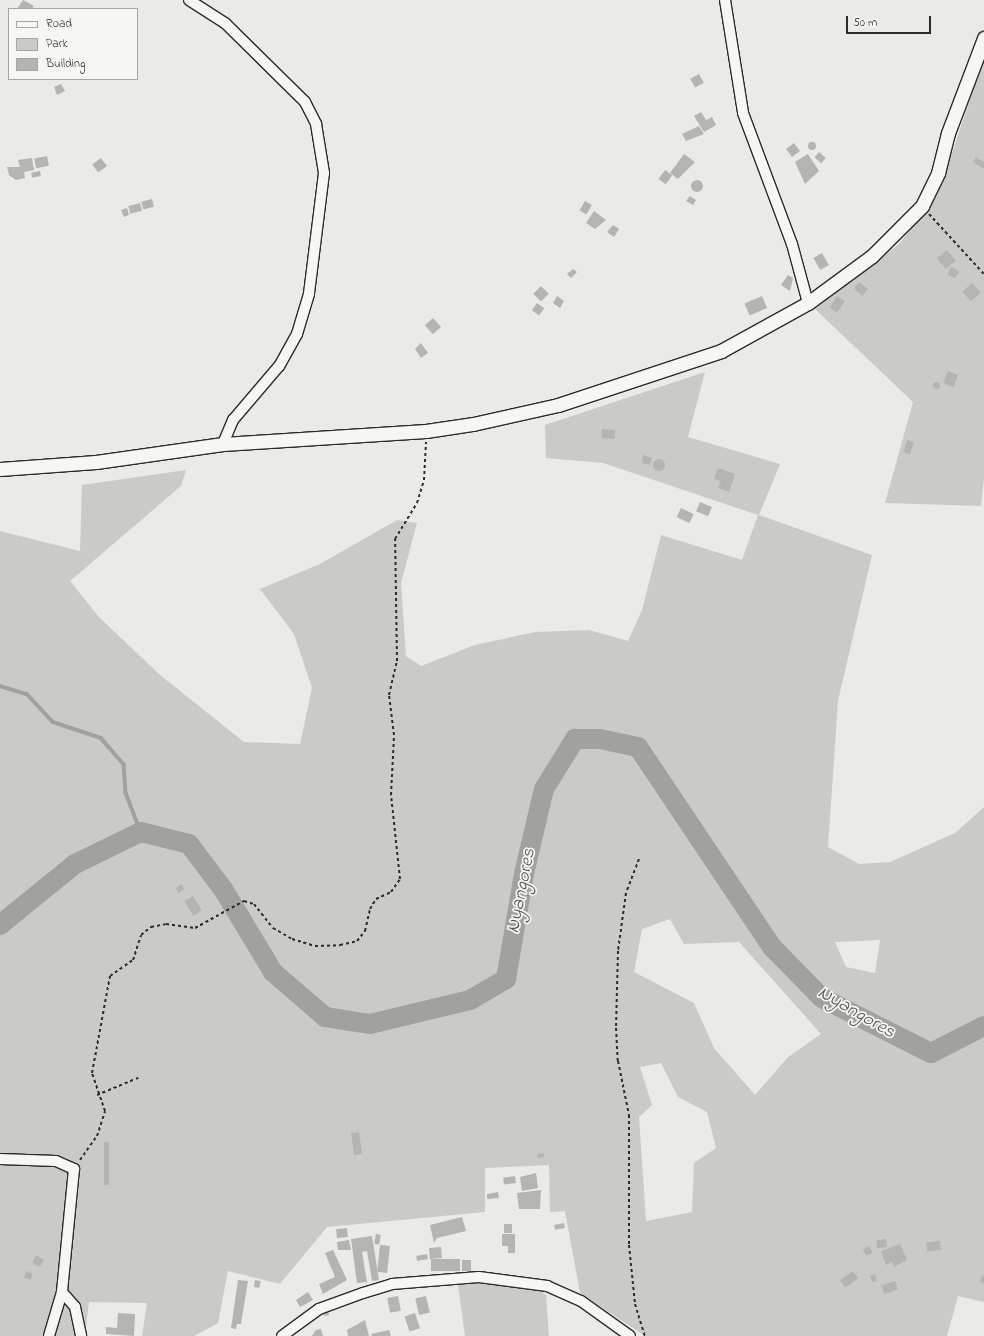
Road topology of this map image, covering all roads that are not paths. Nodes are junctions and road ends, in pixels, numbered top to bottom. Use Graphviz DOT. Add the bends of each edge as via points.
graph roads {
  1 [pos="189,0"];
  2 [pos="725,0"];
  3 [pos="984,38"];
  4 [pos="808,302"];
  5 [pos="223,444"];
  6 [pos="0,469"];
  7 [pos="0,1159"];
  8 [pos="62,1292"];
  9 [pos="49,1336"];
  10 [pos="81,1336"];
  11 [pos="282,1336"];
  12 [pos="630,1336"];
  1 -- 5 [label="street" via="225,23 305,102 316,124 324,173 310,294 297,334 279,366 233,420"];
  2 -- 4 [label="street" via="743,113 792,244"];
  3 -- 4 [label="street" via="948,133 938,173 922,206 872,256"];
  4 -- 5 [label="street" via="721,351 558,405 426,431"];
  5 -- 6 [label="street" via="96,462"];
  7 -- 8 [label="street" via="56,1161 74,1169"];
  8 -- 9 [label="street"];
  8 -- 10 [label="street" via="75,1307"];
  11 -- 12 [label="street" via="319,1309 392,1284 479,1277 547,1286 581,1301"];
}
